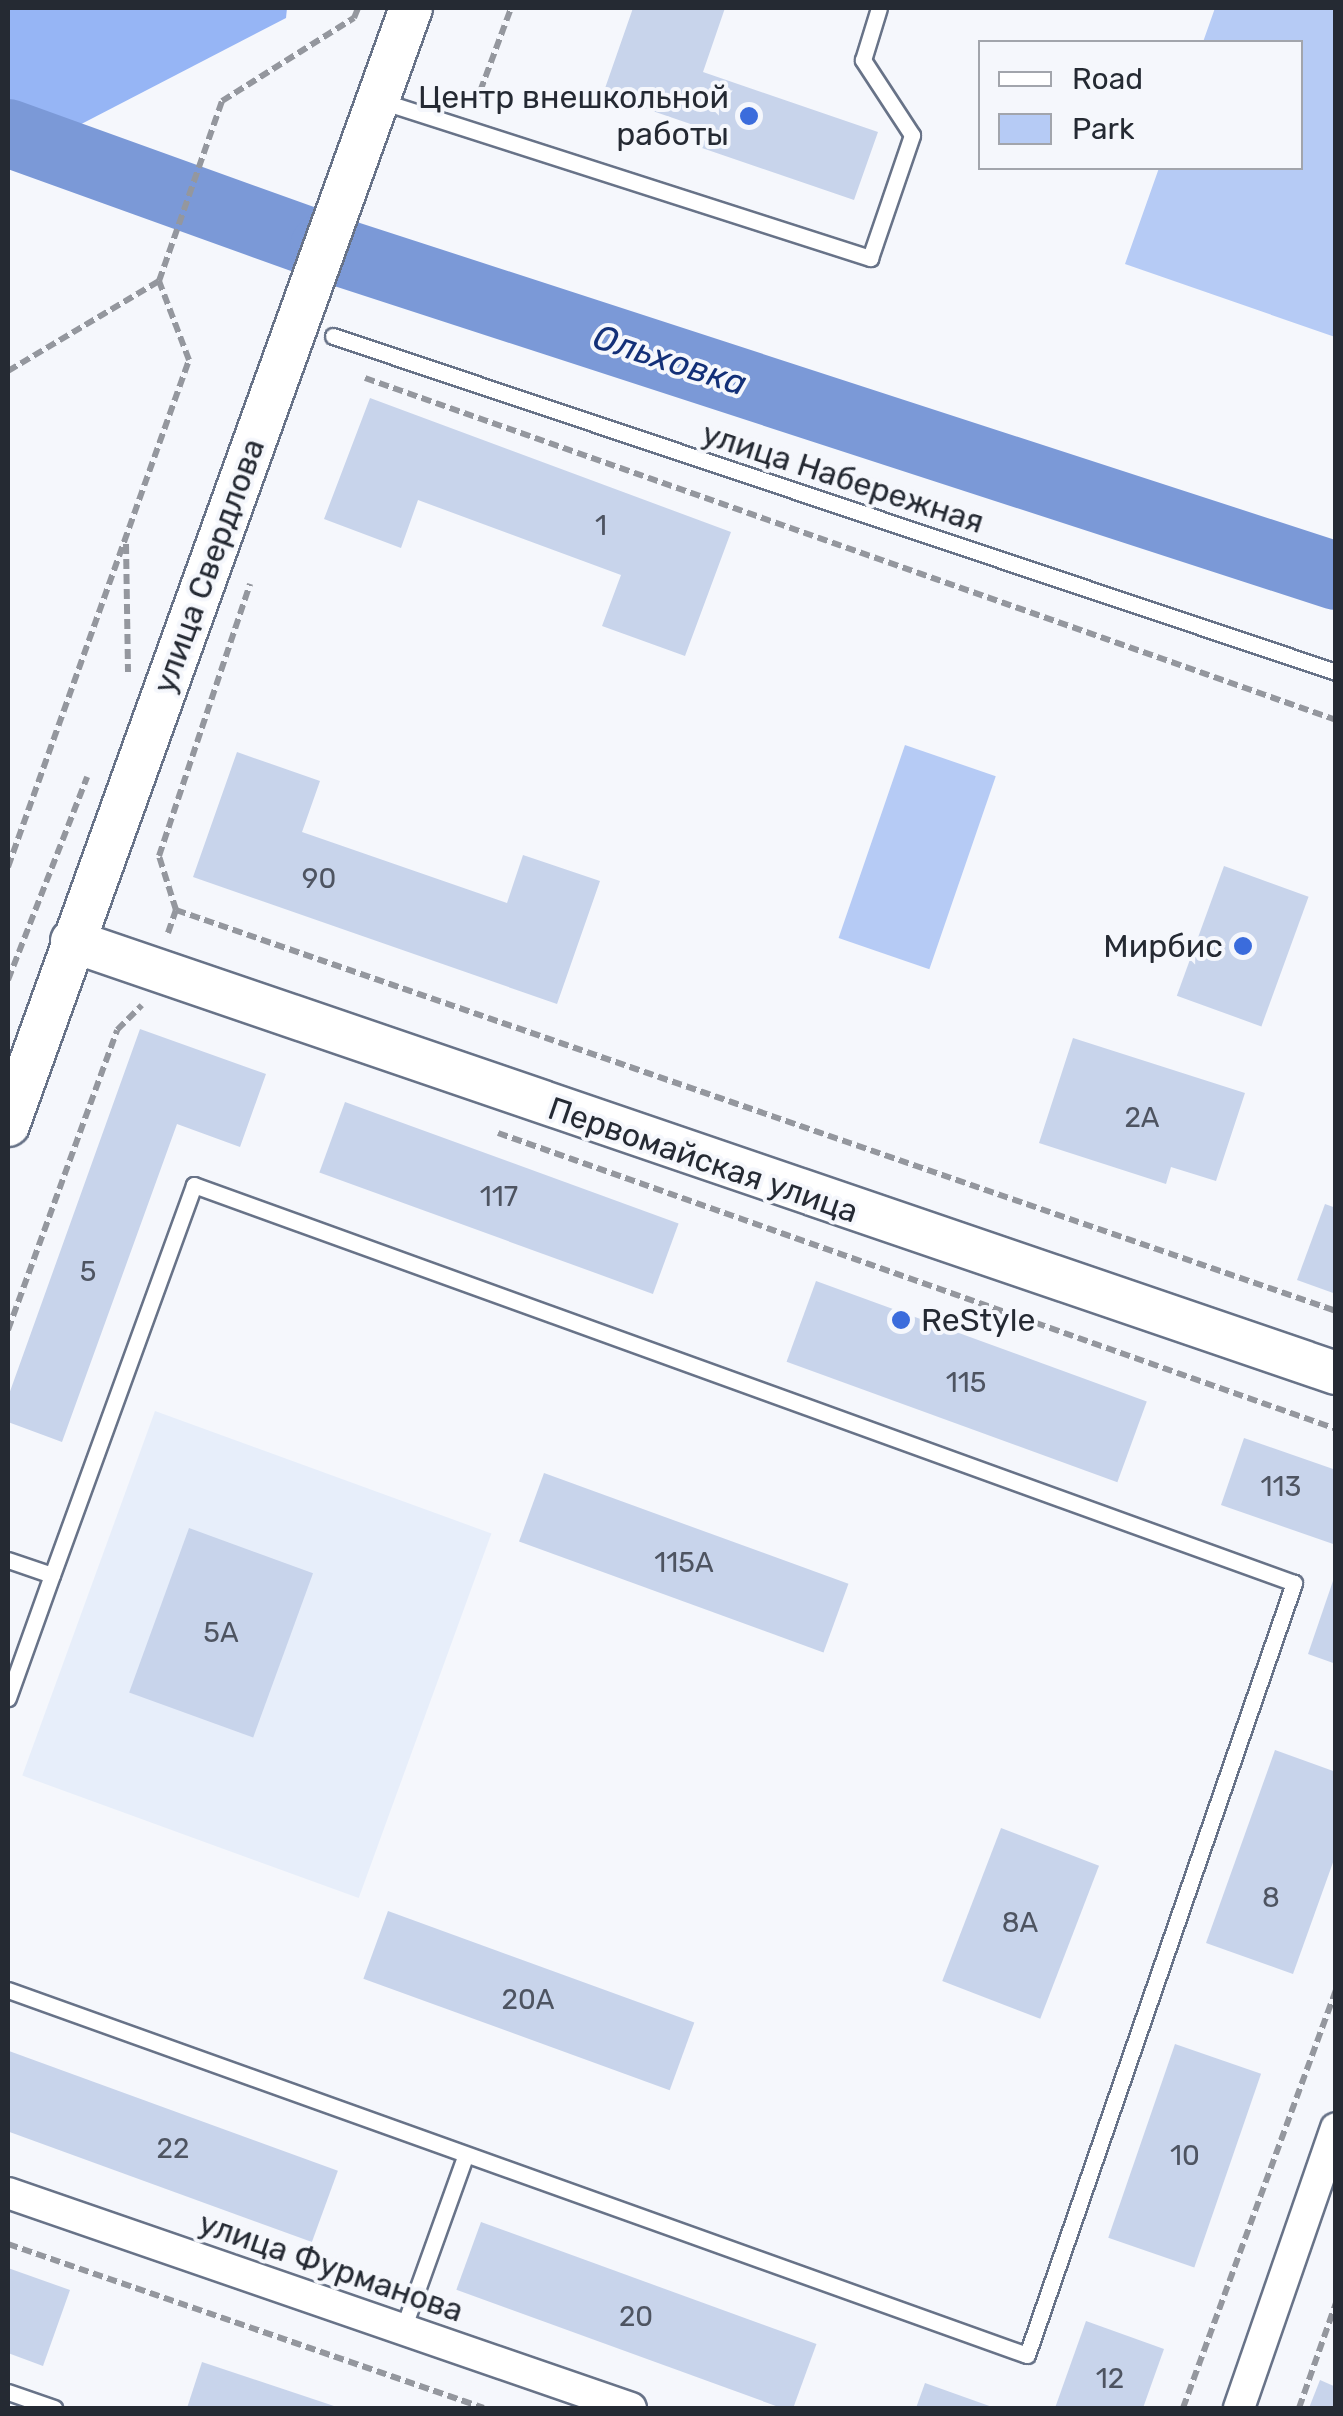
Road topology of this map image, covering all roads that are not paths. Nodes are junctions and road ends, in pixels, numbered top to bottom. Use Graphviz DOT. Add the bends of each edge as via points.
graph roads {
  1 [pos="411,8"];
  2 [pos="879,8"];
  3 [pos="377,100"];
  4 [pos="315,330"];
  5 [pos="1336,672"];
  6 [pos="72,941"];
  7 [pos="8,1125"];
  8 [pos="1336,1373"];
  9 [pos="8,1560"];
  10 [pos="52,1575"];
  11 [pos="8,1698"];
  12 [pos="8,1990"];
  13 [pos="1336,2128"];
  14 [pos="464,2157"];
  15 [pos="8,2192"];
  16 [pos="403,2329"];
  17 [pos="8,2392"];
  18 [pos="54,2408"];
  19 [pos="631,2408"];
  20 [pos="1239,2408"];
  1 -- 3 [label="main road, улица Свердлова"];
  2 -- 3 [label="lane" via="862,60 912,135 870,258"];
  3 -- 4 [label="main road, улица Свердлова" via="350,176"];
  4 -- 5 [label="lane, улица Набережная"];
  4 -- 6 [label="main road, улица Свердлова"];
  6 -- 7 [label="main road, улица Свердлова"];
  6 -- 8 [label="main road, Первомайская улица"];
  9 -- 10 [label="lane"];
  10 -- 11 [label="lane"];
  10 -- 14 [label="lane" via="194,1185 1294,1583 1027,2355"];
  12 -- 14 [label="lane"];
  13 -- 20 [label="street"];
  14 -- 16 [label="lane"];
  15 -- 16 [label="street, улица Фурманова"];
  16 -- 19 [label="street, улица Фурманова"];
  17 -- 18 [label="lane"];
}
